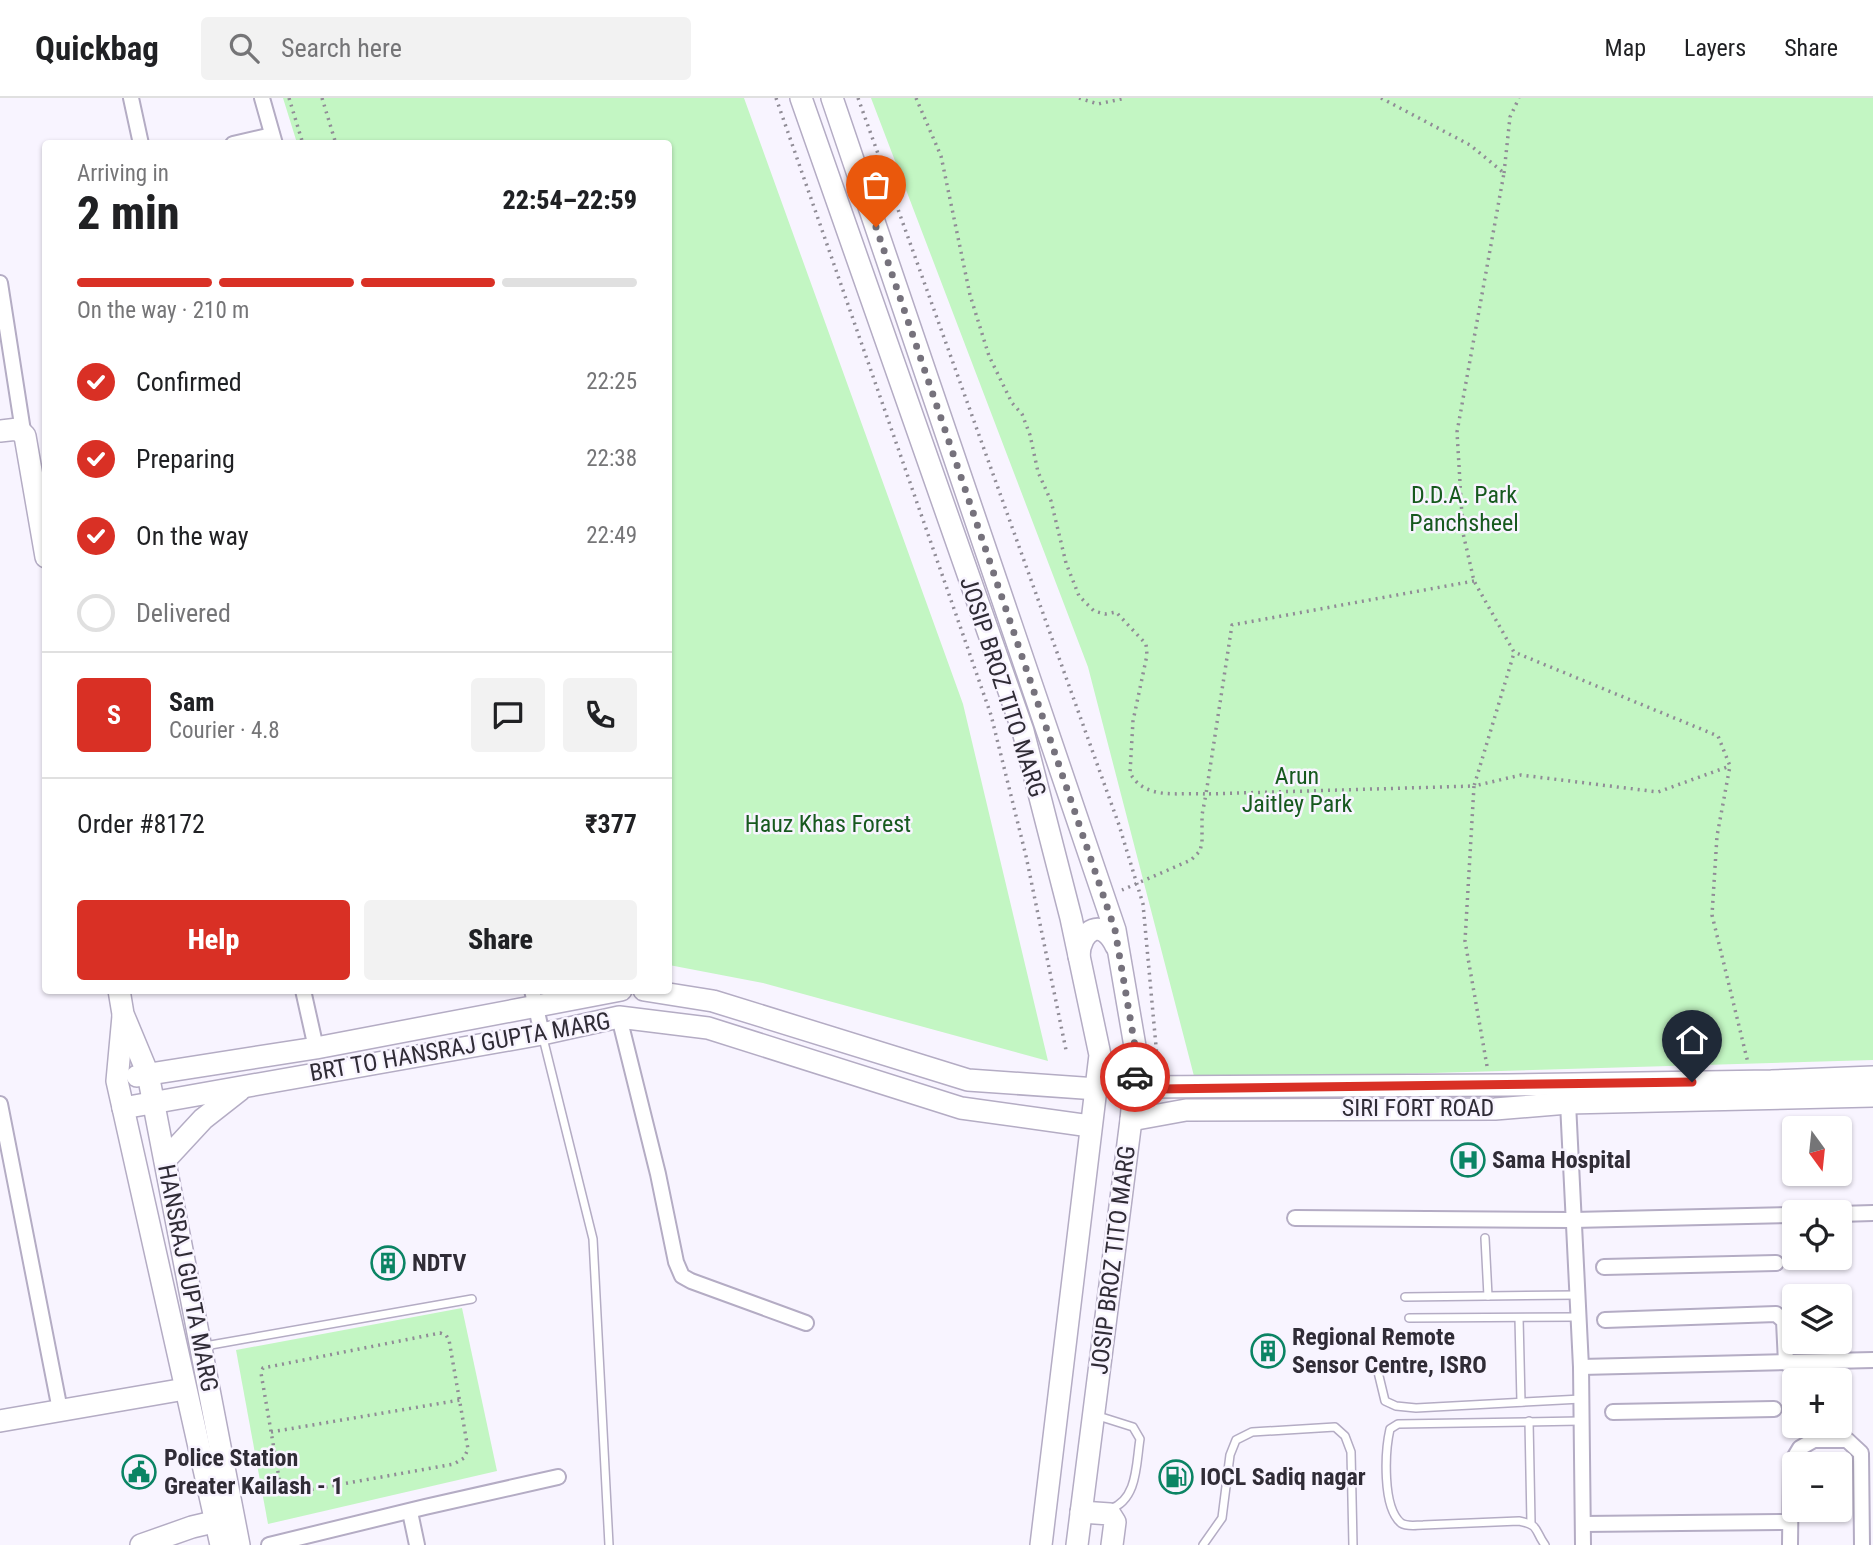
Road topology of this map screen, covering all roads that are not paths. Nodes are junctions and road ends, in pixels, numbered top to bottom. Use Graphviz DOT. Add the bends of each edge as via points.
graph roads {
  1 [pos="131,98"];
  2 [pos="262,98"];
  3 [pos="801,98"];
  4 [pos="832,98"];
  5 [pos="274,139"];
  6 [pos="140,140"];
  7 [pos="0,283"];
  8 [pos="0,431"];
  9 [pos="23,432"];
  10 [pos="42,535"];
  11 [pos="1118,950"];
  12 [pos="1079,956"];
  13 [pos="120,994"];
  14 [pos="304,994"];
  15 [pos="583,994"];
  16 [pos="672,994"];
  17 [pos="679,995"];
  18 [pos="535,999"];
  19 [pos="123,1014"];
  20 [pos="619,1017"];
  21 [pos="676,1024"];
  22 [pos="542,1034"];
  23 [pos="316,1048"];
  24 [pos="148,1074"];
  25 [pos="1873,1077"];
  26 [pos="117,1081"];
  27 [pos="245,1087"];
  28 [pos="1135,1087"];
  29 [pos="1097,1089"];
  30 [pos="1873,1096"];
  31 [pos="154,1102"];
  32 [pos="1568,1103"];
  33 [pos="0,1104"];
  34 [pos="123,1108"];
  35 [pos="1131,1120"];
  36 [pos="1090,1126"];
  37 [pos="165,1160"];
  38 [pos="1873,1213"];
  39 [pos="1852,1214"];
  40 [pos="1782,1215"];
  41 [pos="1295,1218"];
  42 [pos="1573,1220"];
  43 [pos="1485,1238"];
  44 [pos="1776,1263"];
  45 [pos="1604,1266"];
  46 [pos="1577,1295"];
  47 [pos="1488,1296"];
  48 [pos="1405,1297"];
  49 [pos="472,1299"];
  50 [pos="1578,1317"];
  51 [pos="1409,1318"];
  52 [pos="1519,1318"];
  53 [pos="1605,1320"];
  54 [pos="806,1323"];
  55 [pos="201,1347"];
  56 [pos="1873,1360"];
  57 [pos="1786,1363"];
  58 [pos="1580,1367"];
  59 [pos="1378,1372"];
  60 [pos="185,1389"];
  61 [pos="1581,1399"];
  62 [pos="1521,1402"];
  63 [pos="1774,1409"];
  64 [pos="60,1410"];
  65 [pos="1613,1412"];
  66 [pos="1094,1415"];
  67 [pos="0,1421"];
  68 [pos="1581,1421"];
  69 [pos="1530,1422"];
  70 [pos="1798,1452"];
  71 [pos="558,1478"];
  72 [pos="410,1512"];
  73 [pos="1088,1513"];
  74 [pos="224,1520"];
  75 [pos="1782,1521"];
  76 [pos="1790,1522"];
  77 [pos="1531,1523"];
  78 [pos="1583,1524"];
  79 [pos="230,1544"];
  80 [pos="141,1545"];
  81 [pos="269,1545"];
  82 [pos="417,1545"];
  83 [pos="610,1545"];
  84 [pos="1041,1545"];
  85 [pos="1077,1545"];
  86 [pos="1112,1545"];
  87 [pos="1203,1545"];
  88 [pos="1353,1545"];
  89 [pos="1545,1545"];
  90 [pos="1583,1545"];
  91 [pos="1790,1545"];
  92 [pos="1862,1545"];
  1 -- 6 [label="street"];
  2 -- 5 [label="street"];
  3 -- 12 [label="street, JOSIP BROZ TITO MARG" via="1023,731"];
  4 -- 11 [label="street, JOSIP BROZ TITO MARG" via="1104,897"];
  7 -- 9 [label="street"];
  8 -- 9 [label="street"];
  9 -- 10 [label="street"];
  11 -- 12 [label="street" via="1107,932 1094,930 1082,939"];
  11 -- 28 [label="street, JOSIP BROZ TITO MARG" via="1137,1058"];
  12 -- 29 [label="street, JOSIP BROZ TITO MARG" via="1100,1055"];
  13 -- 19 [label="street, HANSRAJ GUPTA MARG"];
  14 -- 23 [label="street"];
  15 -- 18 [label="street, BRT TO HANSRAJ GUPTA MARG"];
  16 -- 17 [label="street"];
  17 -- 21 [label="street"];
  17 -- 29 [label="street" via="713,1001 968,1080"];
  18 -- 22 [label="street"];
  18 -- 23 [label="street, BRT TO HANSRAJ GUPTA MARG"];
  19 -- 24 [label="street, HANSRAJ GUPTA MARG"];
  19 -- 26 [label="street, HANSRAJ GUPTA MARG"];
  20 -- 21 [label="street, BRT TO HANSRAJ GUPTA MARG"];
  20 -- 22 [label="street, BRT TO HANSRAJ GUPTA MARG"];
  20 -- 54 [label="street" via="682,1276"];
  21 -- 36 [label="street, BRT TO HANSRAJ GUPTA MARG" via="708,1028 961,1108"];
  22 -- 27 [label="street, BRT TO HANSRAJ GUPTA MARG"];
  22 -- 83 [label="lane" via="593,1239"];
  23 -- 24 [label="street, BRT TO HANSRAJ GUPTA MARG"];
  24 -- 26 [label="street, BRT TO HANSRAJ GUPTA MARG"];
  24 -- 31 [label="street, HANSRAJ GUPTA MARG"];
  25 -- 28 [label="street, SIRI FORT ROAD"];
  26 -- 34 [label="street, HANSRAJ GUPTA MARG"];
  27 -- 31 [label="street, BRT TO HANSRAJ GUPTA MARG"];
  27 -- 37 [label="street" via="203,1119"];
  28 -- 35 [label="street, JOSIP BROZ TITO MARG"];
  29 -- 36 [label="street, JOSIP BROZ TITO MARG"];
  30 -- 32 [label="street, SIRI FORT ROAD"];
  31 -- 34 [label="street, BRT TO HANSRAJ GUPTA MARG"];
  31 -- 37 [label="street, HANSRAJ GUPTA MARG"];
  32 -- 35 [label="street, SIRI FORT ROAD" via="1495,1109 1186,1110"];
  32 -- 42 [label="street"];
  33 -- 64 [label="street"];
  34 -- 60 [label="street, HANSRAJ GUPTA MARG"];
  35 -- 66 [label="street, JOSIP BROZ TITO MARG"];
  36 -- 84 [label="street, JOSIP BROZ TITO MARG"];
  37 -- 55 [label="street, HANSRAJ GUPTA MARG"];
  38 -- 39 [label="street"];
  40 -- 42 [label="street"];
  41 -- 42 [label="street"];
  42 -- 46 [label="street"];
  43 -- 47 [label="lane"];
  44 -- 45 [label="street"];
  46 -- 47 [label="lane"];
  46 -- 50 [label="street"];
  47 -- 48 [label="lane"];
  49 -- 55 [label="lane"];
  50 -- 52 [label="lane"];
  50 -- 58 [label="street"];
  51 -- 52 [label="lane"];
  52 -- 62 [label="lane"];
  53 -- 57 [label="street" via="1776,1314 1784,1321"];
  55 -- 74 [label="street, HANSRAJ GUPTA MARG"];
  56 -- 57 [label="street"];
  57 -- 58 [label="street"];
  58 -- 61 [label="street"];
  59 -- 62 [label="lane" via="1385,1401 1396,1406"];
  60 -- 64 [label="street"];
  60 -- 74 [label="street, HANSRAJ GUPTA MARG"];
  61 -- 62 [label="lane"];
  61 -- 68 [label="street"];
  63 -- 65 [label="street"];
  64 -- 67 [label="street"];
  66 -- 73 [label="street, JOSIP BROZ TITO MARG"];
  66 -- 73 [label="lane" via="1132,1427 1140,1439 1133,1487 1125,1500 1117,1507"];
  68 -- 69 [label="lane"];
  68 -- 78 [label="street"];
  69 -- 77 [label="lane"];
  69 -- 77 [label="lane" via="1398,1424 1390,1429 1387,1455 1388,1496 1401,1523"];
  70 -- 92 [label="street" via="1814,1440 1847,1440 1861,1453"];
  71 -- 72 [label="street"];
  72 -- 81 [label="street"];
  72 -- 82 [label="street"];
  73 -- 85 [label="street, JOSIP BROZ TITO MARG"];
  73 -- 86 [label="street" via="1110,1514 1115,1522"];
  74 -- 79 [label="street, HANSRAJ GUPTA MARG"];
  74 -- 80 [label="street"];
  75 -- 78 [label="street"];
  76 -- 91 [label="street"];
  77 -- 89 [label="lane"];
  78 -- 90 [label="street"];
  87 -- 88 [label="lane" via="1222,1518 1236,1440 1252,1432 1335,1427 1345,1436 1351,1452"];
}
